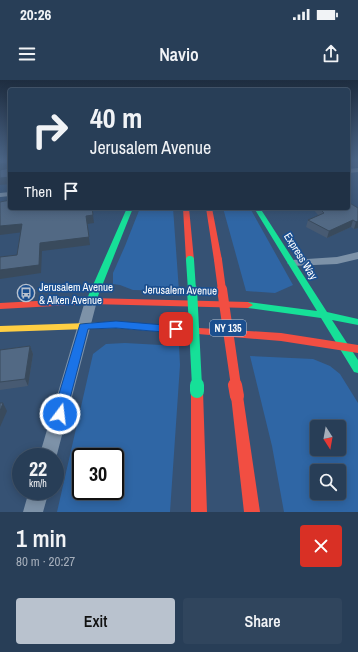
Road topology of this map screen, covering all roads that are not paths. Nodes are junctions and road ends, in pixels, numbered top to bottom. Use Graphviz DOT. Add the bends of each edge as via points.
graph roads {
  1 [pos="129,210"];
  2 [pos="186,210"];
  3 [pos="209,210"];
  4 [pos="258,210"];
  5 [pos="357,259"];
  6 [pos="292,263"];
  7 [pos="91,301"];
  8 [pos="0,306"];
  9 [pos="325,315"];
  10 [pos="358,322"];
  11 [pos="83,326"];
  12 [pos="0,329"];
  13 [pos="344,347"];
  14 [pos="358,349"];
  15 [pos="358,369"];
  16 [pos="50,448"];
  17 [pos="36,500"];
  18 [pos="33,512"];
  19 [pos="199,512"];
  20 [pos="252,512"];
  1 -- 7 [label="main road"];
  2 -- 19 [label="main road, NY 135, bridge" via="196,391"];
  3 -- 20 [label="main road, NY 135, bridge"];
  4 -- 6 [label="main road, Express Way"];
  5 -- 6 [label="street"];
  6 -- 9 [label="main road, Express Way"];
  7 -- 8 [label="main road, Jerusalem Avenue"];
  7 -- 9 [label="main road, Jerusalem Avenue" via="244,304"];
  7 -- 11 [label="street"];
  9 -- 10 [label="main road, Jerusalem Avenue"];
  9 -- 13 [label="main road, Express Way"];
  11 -- 12 [label="main road"];
  11 -- 13 [label="main road" via="116,325 281,337"];
  11 -- 16 [label="street"];
  13 -- 14 [label="main road"];
  13 -- 15 [label="main road, Express Way"];
  17 -- 18 [label="street"];
}
